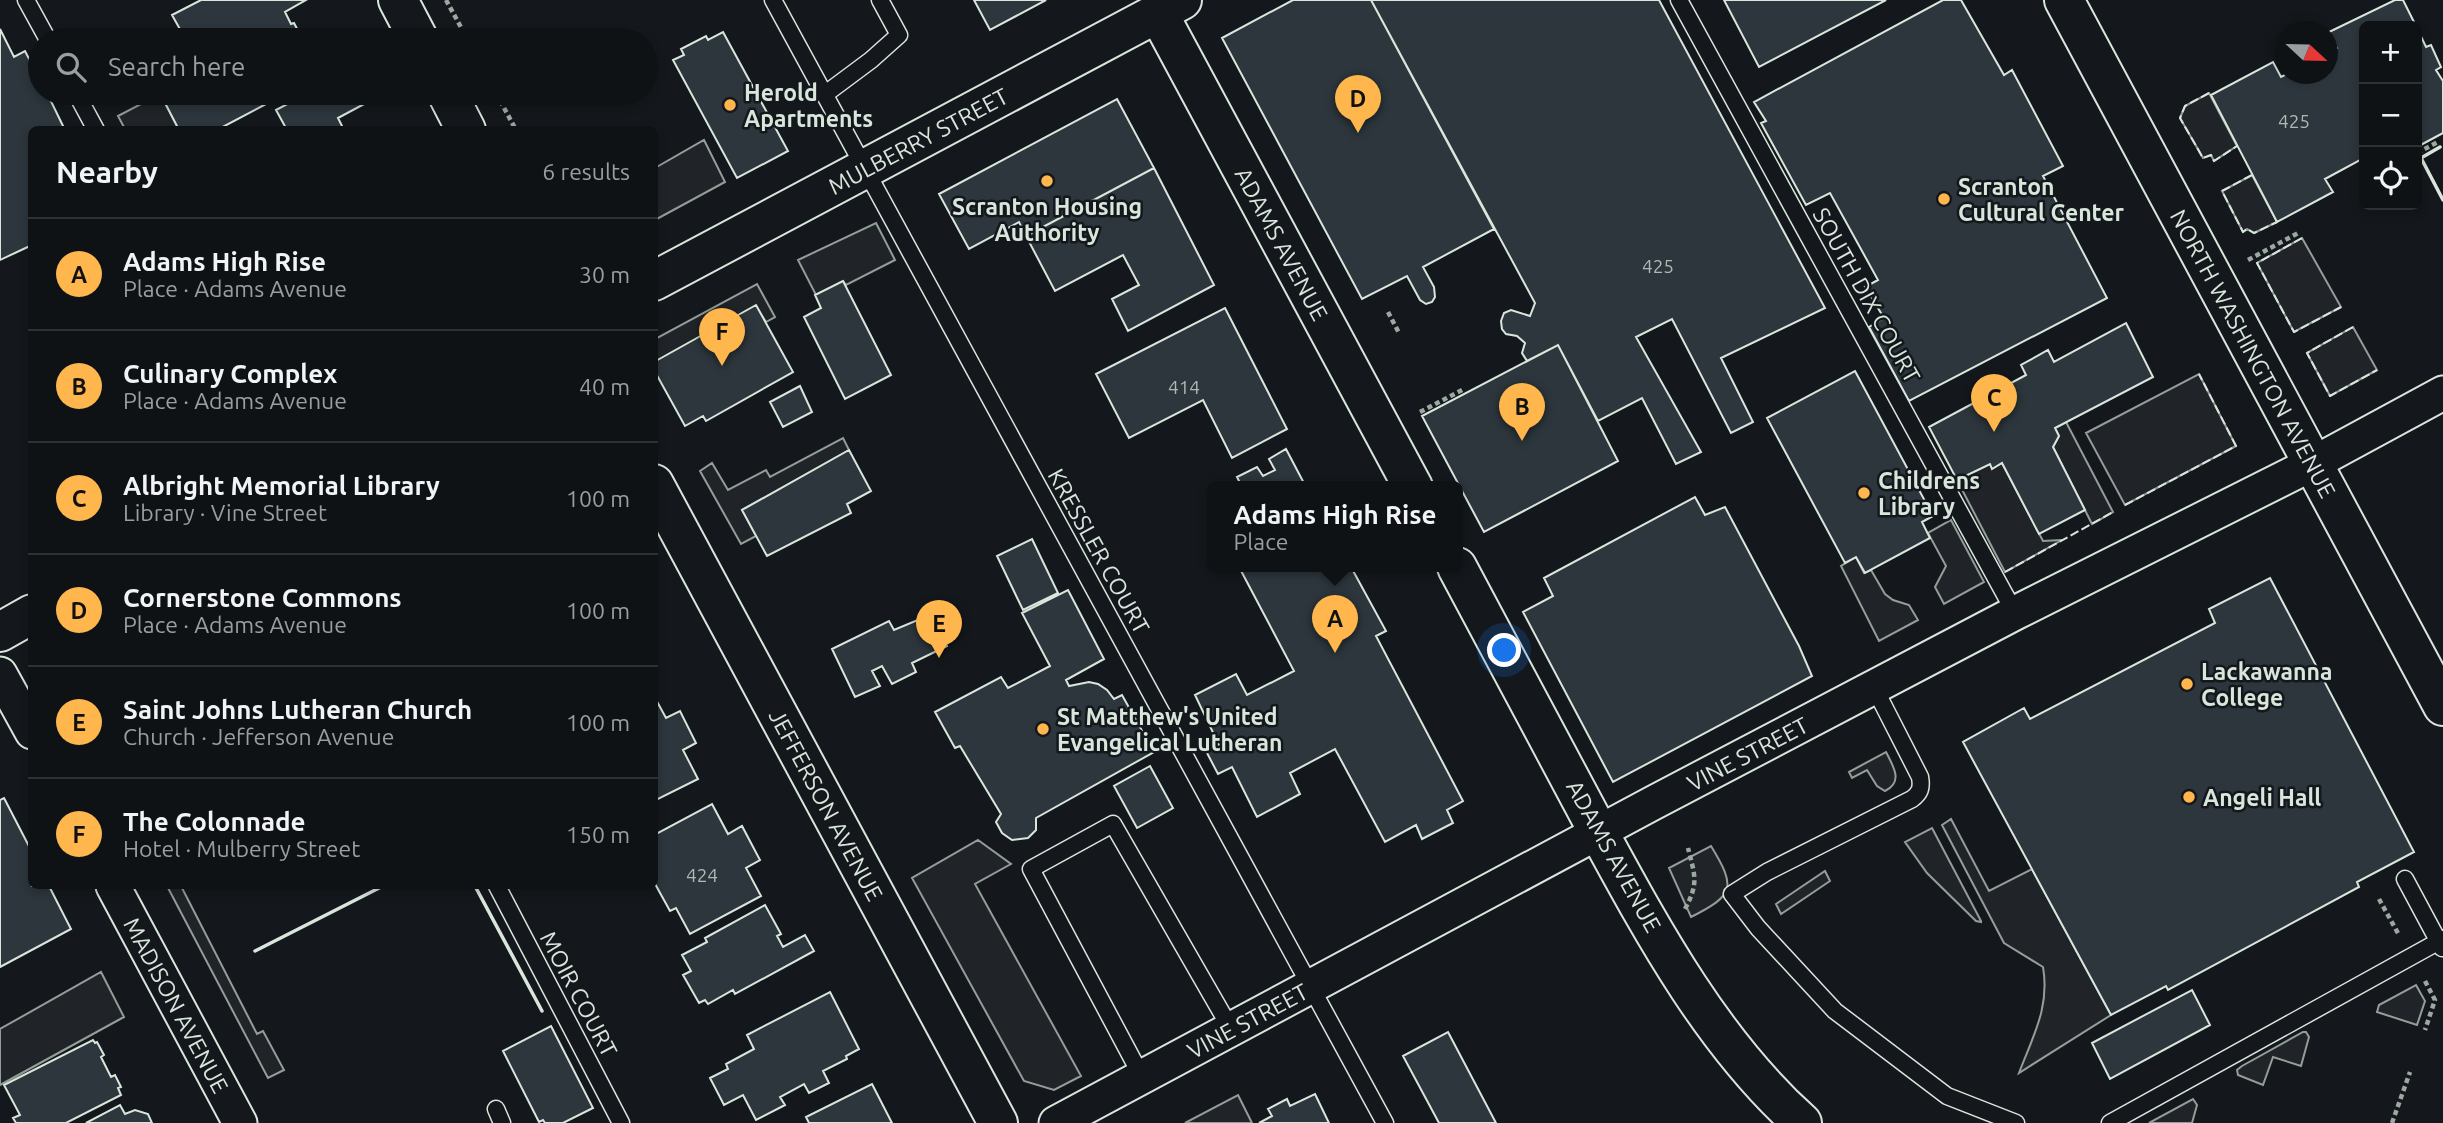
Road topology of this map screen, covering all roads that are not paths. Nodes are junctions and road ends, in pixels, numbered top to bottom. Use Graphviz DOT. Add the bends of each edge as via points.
graph roads {
  1 [pos="26,0"];
  2 [pos="398,0"];
  3 [pos="773,0"];
  4 [pos="880,0"];
  5 [pos="1679,0"];
  6 [pos="2064,0"];
  7 [pos="1164,4"];
  8 [pos="41,28"];
  9 [pos="413,28"];
  10 [pos="824,94"];
  11 [pos="82,105"];
  12 [pos="453,105"];
  13 [pos="94,126"];
  14 [pos="464,126"];
  15 [pos="864,169"];
  16 [pos="658,279"];
  17 [pos="2443,393"];
  18 [pos="2312,464"];
  19 [pos="1410,481"];
  20 [pos="658,491"];
  21 [pos="1460,572"];
  22 [pos="2015,613"];
  23 [pos="28,616"];
  24 [pos="0,632"];
  25 [pos="0,674"];
  26 [pos="1874,687"];
  27 [pos="2443,706"];
  28 [pos="28,725"];
  29 [pos="1600,833"];
  30 [pos="2405,879"];
  31 [pos="115,889"];
  32 [pos="498,889"];
  33 [pos="2441,943"];
  34 [pos="1312,986"];
  35 [pos="1231,1029"];
  36 [pos="1142,1077"];
  37 [pos="240,1123"];
  38 [pos="621,1123"];
  39 [pos="998,1123"];
  40 [pos="1056,1123"];
  41 [pos="1385,1123"];
  42 [pos="1802,1123"];
  43 [pos="2016,1123"];
  44 [pos="2110,1123"];
  1 -- 8 [label="lane"];
  2 -- 9 [label="main road"];
  3 -- 10 [label="lane, KRESSLER COURT"];
  4 -- 10 [label="lane" via="899,34"];
  5 -- 22 [label="lane, SOUTH DIX COURT"];
  6 -- 18 [label="main road, NORTH WASHINGTON AVENUE"];
  7 -- 15 [label="main road, MULBERRY STREET"];
  7 -- 19 [label="main road, ADAMS AVENUE"];
  10 -- 15 [label="lane, KRESSLER COURT"];
  11 -- 13 [label="lane"];
  12 -- 14 [label="main road"];
  15 -- 16 [label="main road, MULBERRY STREET"];
  15 -- 34 [label="lane, KRESSLER COURT"];
  17 -- 18 [label="street, VINE STREET"];
  18 -- 22 [label="street, VINE STREET"];
  18 -- 27 [label="main road, NORTH WASHINGTON AVENUE"];
  20 -- 39 [label="main road, JEFFERSON AVENUE"];
  21 -- 29 [label="main road, ADAMS AVENUE"];
  22 -- 26 [label="street, VINE STREET"];
  23 -- 24 [label="main road"];
  25 -- 28 [label="street"];
  26 -- 29 [label="street, VINE STREET"];
  26 -- 43 [label="lane" via="1920,777 1918,794 1732,894 1835,1011 1947,1096"];
  29 -- 34 [label="street, VINE STREET"];
  29 -- 42 [label="main road, ADAMS AVENUE" via="1703,1011 1777,1101"];
  30 -- 33 [label="lane"];
  31 -- 37 [label="street, MADISON AVENUE"];
  32 -- 38 [label="lane, MOIR COURT"];
  33 -- 44 [label="lane"];
  34 -- 35 [label="street, VINE STREET"];
  34 -- 41 [label="lane, KRESSLER COURT"];
  35 -- 36 [label="street, VINE STREET"];
  35 -- 36 [label="lane" via="1113,824 1101,830 1031,869"];
  36 -- 40 [label="street, VINE STREET"];
}
